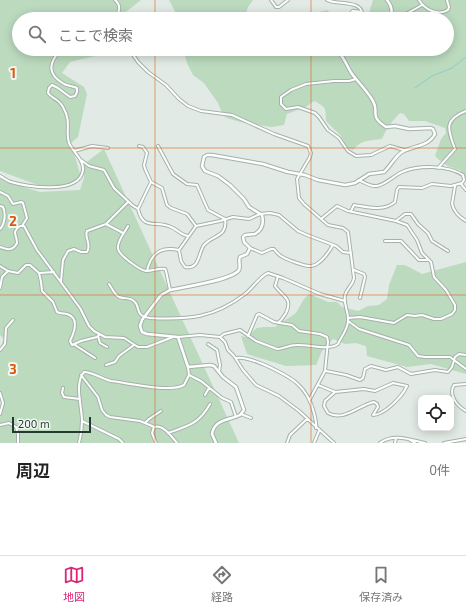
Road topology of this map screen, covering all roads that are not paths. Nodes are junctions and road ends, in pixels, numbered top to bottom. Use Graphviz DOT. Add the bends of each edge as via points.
graph roads {
  1 [pos="115,0"];
  2 [pos="271,0"];
  3 [pos="288,0"];
  4 [pos="327,0"];
  5 [pos="387,0"];
  6 [pos="419,0"];
  7 [pos="447,0"];
  8 [pos="422,5"];
  9 [pos="118,12"];
  10 [pos="362,12"];
  11 [pos="392,12"];
  12 [pos="410,12"];
  13 [pos="55,56"];
  14 [pos="134,56"];
  15 [pos="342,56"];
  16 [pos="356,79"];
  17 [pos="466,111"];
  18 [pos="139,146"];
  19 [pos="158,146"];
  20 [pos="108,148"];
  21 [pos="404,150"];
  22 [pos="74,151"];
  23 [pos="80,160"];
  24 [pos="438,168"];
  25 [pos="300,174"];
  26 [pos="0,176"];
  27 [pos="359,180"];
  28 [pos="151,182"];
  29 [pos="461,184"];
  30 [pos="455,186"];
  31 [pos="466,190"];
  32 [pos="0,192"];
  33 [pos="128,202"];
  34 [pos="0,206"];
  35 [pos="138,208"];
  36 [pos="350,211"];
  37 [pos="260,214"];
  38 [pos="225,219"];
  39 [pos="321,219"];
  40 [pos="396,221"];
  41 [pos="466,221"];
  42 [pos="106,224"];
  43 [pos="22,226"];
  44 [pos="128,226"];
  45 [pos="196,226"];
  46 [pos="0,230"];
  47 [pos="123,234"];
  48 [pos="188,236"];
  49 [pos="385,241"];
  50 [pos="333,245"];
  51 [pos="0,247"];
  52 [pos="250,248"];
  53 [pos="179,250"];
  54 [pos="448,251"];
  55 [pos="351,253"];
  56 [pos="429,260"];
  57 [pos="0,266"];
  58 [pos="354,270"];
  59 [pos="8,271"];
  60 [pos="147,271"];
  61 [pos="54,272"];
  62 [pos="39,273"];
  63 [pos="278,276"];
  64 [pos="61,281"];
  65 [pos="109,284"];
  66 [pos="0,288"];
  67 [pos="170,290"];
  68 [pos="360,298"];
  69 [pos="345,301"];
  70 [pos="144,317"];
  71 [pos="348,318"];
  72 [pos="13,320"];
  73 [pos="348,321"];
  74 [pos="278,323"];
  75 [pos="98,336"];
  76 [pos="248,336"];
  77 [pos="173,337"];
  78 [pos="178,337"];
  79 [pos="220,337"];
  80 [pos="208,344"];
  81 [pos="75,345"];
  82 [pos="134,345"];
  83 [pos="107,347"];
  84 [pos="328,348"];
  85 [pos="0,350"];
  86 [pos="466,355"];
  87 [pos="96,358"];
  88 [pos="236,358"];
  89 [pos="455,360"];
  90 [pos="106,365"];
  91 [pos="188,367"];
  92 [pos="466,369"];
  93 [pos="326,370"];
  94 [pos="219,372"];
  95 [pos="81,375"];
  96 [pos="188,375"];
  97 [pos="466,384"];
  98 [pos="318,385"];
  99 [pos="63,388"];
  100 [pos="209,388"];
  101 [pos="335,392"];
  102 [pos="0,393"];
  103 [pos="205,395"];
  104 [pos="80,399"];
  105 [pos="310,399"];
  106 [pos="210,404"];
  107 [pos="161,410"];
  108 [pos="466,411"];
  109 [pos="0,414"];
  110 [pos="241,414"];
  111 [pos="236,417"];
  112 [pos="251,418"];
  113 [pos="307,419"];
  114 [pos="82,421"];
  115 [pos="146,423"];
  116 [pos="0,425"];
  117 [pos="154,427"];
  118 [pos="316,428"];
  119 [pos="319,431"];
  120 [pos="168,433"];
  121 [pos="396,438"];
  122 [pos="410,439"];
  123 [pos="466,439"];
  124 [pos="462,440"];
  125 [pos="18,443"];
  126 [pos="78,443"];
  127 [pos="123,443"];
  128 [pos="156,443"];
  129 [pos="177,443"];
  130 [pos="216,443"];
  131 [pos="287,443"];
  132 [pos="314,443"];
  133 [pos="334,443"];
  134 [pos="380,443"];
  135 [pos="395,443"];
  136 [pos="415,443"];
  137 [pos="426,443"];
  138 [pos="444,443"];
  139 [pos="463,443"];
  1 -- 9 [label="street" via="119,4"];
  2 -- 3 [label="street" via="279,7"];
  4 -- 10 [label="street" via="356,4"];
  5 -- 11 [label="street" via="391,4"];
  6 -- 8 [label="street"];
  7 -- 8 [label="street" via="449,7 446,11 433,11"];
  8 -- 12 [label="street"];
  13 -- 22 [label="street" via="51,70 63,83 76,88 77,92 75,96 70,97 52,86 48,93 58,100 68,117 69,141"];
  14 -- 25 [label="street" via="148,72 188,106 232,116 308,146 311,154"];
  15 -- 16 [label="street"];
  16 -- 21 [label="street" via="374,102 375,118 386,127 434,129 432,139"];
  16 -- 21 [label="street" via="302,85 281,97 281,104 286,109 298,107 315,113 330,133 339,138 348,151 356,156 371,155 390,146"];
  17 -- 24 [label="street" via="453,118 450,123 450,137 455,149"];
  18 -- 28 [label="street" via="147,153 145,167"];
  19 -- 38 [label="street" via="173,174 187,184 197,185 208,210"];
  20 -- 22 [label="street" via="92,146"];
  21 -- 27 [label="street" via="384,172 369,174"];
  22 -- 23 [label="street"];
  23 -- 26 [label="street" via="83,168 81,177 76,182 65,185 26,185 10,182"];
  23 -- 33 [label="street" via="104,170 114,188"];
  24 -- 27 [label="street" via="409,170 378,185 369,185"];
  24 -- 29 [label="street" via="462,174 464,180"];
  25 -- 27 [label="street" via="345,185 351,185"];
  25 -- 37 [label="street" via="246,160 205,155 202,166 205,171 222,178 244,198 249,208"];
  25 -- 39 [label="street" via="297,182 299,198"];
  28 -- 35 [label="street"];
  28 -- 45 [label="street" via="162,188 168,206 187,214"];
  29 -- 30 [label="street"];
  29 -- 31 [label="street"];
  30 -- 36 [label="street" via="432,184 422,188 399,187 396,190 395,202 391,205 373,208 354,205"];
  30 -- 41 [label="street" via="453,207"];
  32 -- 43 [label="street" via="9,197 13,204 23,203 27,218"];
  33 -- 35 [label="street"];
  33 -- 42 [label="street"];
  34 -- 46 [label="street" via="4,210 4,224"];
  35 -- 48 [label="street" via="145,222 168,226"];
  36 -- 39 [label="street" via="336,206"];
  36 -- 40 [label="street"];
  37 -- 38 [label="street" via="249,219 236,216"];
  37 -- 50 [label="street" via="279,215 301,232"];
  37 -- 52 [label="street" via="263,222 260,231 242,237"];
  38 -- 45 [label="street"];
  38 -- 53 [label="street" via="224,231 204,246 194,265 188,268 182,265"];
  39 -- 55 [label="street" via="330,226 346,229"];
  40 -- 54 [label="street" via="404,214 411,214 432,241"];
  40 -- 56 [label="street" via="409,226 422,253"];
  42 -- 47 [label="street"];
  42 -- 64 [label="street" via="87,231 87,252 74,249 68,251 63,260"];
  43 -- 51 [label="street" via="14,232 17,241 14,248"];
  43 -- 61 [label="street"];
  44 -- 47 [label="street"];
  45 -- 48 [label="street"];
  47 -- 60 [label="street" via="118,247 119,252 140,269"];
  48 -- 53 [label="street"];
  49 -- 56 [label="street" via="401,242 419,260"];
  50 -- 52 [label="street" via="321,260 309,266 285,258 274,249 262,253"];
  50 -- 55 [label="street" via="343,252"];
  52 -- 67 [label="street" via="248,254 240,257 240,268 232,276"];
  53 -- 60 [label="street" via="170,248 156,253 151,257"];
  55 -- 58 [label="street"];
  56 -- 71 [label="street" via="434,277 454,301 456,308 452,314 438,320 425,315 407,315 394,323 360,317"];
  57 -- 59 [label="street"];
  58 -- 68 [label="street" via="365,277"];
  58 -- 69 [label="street" via="354,281 346,292"];
  59 -- 62 [label="street" via="19,273 28,265"];
  59 -- 66 [label="street" via="2,277"];
  60 -- 67 [label="street" via="165,268"];
  61 -- 62 [label="street"];
  61 -- 64 [label="street"];
  62 -- 81 [label="street" via="42,291 53,302 57,312 68,315 74,321 75,328 70,342"];
  63 -- 69 [label="street" via="320,294"];
  63 -- 70 [label="street" via="266,274 245,294 207,315 170,319"];
  63 -- 74 [label="street" via="275,286 289,303"];
  64 -- 75 [label="street" via="90,328"];
  65 -- 70 [label="street" via="118,296 133,299"];
  67 -- 70 [label="street" via="161,295"];
  69 -- 71 [label="street"];
  70 -- 77 [label="street" via="140,326 144,333"];
  71 -- 73 [label="street"];
  72 -- 85 [label="street" via="6,328 6,342"];
  73 -- 84 [label="street" via="338,344"];
  73 -- 89 [label="street" via="358,329 409,345 418,356 446,356"];
  74 -- 76 [label="street" via="258,314"];
  74 -- 84 [label="street" via="292,325 301,331 325,335 328,339"];
  75 -- 81 [label="street" via="81,340"];
  75 -- 82 [label="street" via="124,338"];
  75 -- 83 [label="street" via="100,343"];
  76 -- 79 [label="street" via="239,330"];
  76 -- 84 [label="street" via="277,349 297,345"];
  77 -- 78 [label="street"];
  77 -- 82 [label="street" via="147,346"];
  78 -- 79 [label="street" via="200,334"];
  78 -- 91 [label="street"];
  79 -- 88 [label="street"];
  80 -- 94 [label="street" via="216,350"];
  81 -- 87 [label="street"];
  82 -- 90 [label="street" via="118,356 115,362"];
  84 -- 93 [label="street"];
  86 -- 89 [label="street" via="458,355"];
  88 -- 105 [label="street" via="253,361 287,376 298,384"];
  88 -- 113 [label="street" via="256,385 276,394"];
  89 -- 92 [label="street"];
  89 -- 93 [label="street" via="448,372 437,370 411,374 398,367 386,370 371,366 365,369 360,380"];
  91 -- 94 [label="street" via="210,365"];
  91 -- 96 [label="street"];
  93 -- 98 [label="street"];
  94 -- 110 [label="street" via="237,389 244,408"];
  95 -- 96 [label="street" via="86,372 104,379 163,388 181,387"];
  95 -- 104 [label="street"];
  95 -- 115 [label="street" via="98,397 102,410 110,418"];
  96 -- 100 [label="street"];
  97 -- 108 [label="street" via="454,385 451,391 456,402"];
  98 -- 101 [label="street"];
  98 -- 105 [label="street"];
  99 -- 104 [label="street" via="64,397"];
  100 -- 103 [label="street"];
  100 -- 111 [label="street" via="231,402"];
  101 -- 101 [label="street" via="324,403 330,414 341,415 374,402 378,407 374,415 393,404 402,395 406,386 393,383 375,391 364,388"];
  102 -- 109 [label="street" via="3,404"];
  104 -- 114 [label="street"];
  105 -- 118 [label="street"];
  106 -- 120 [label="street" via="192,425"];
  107 -- 115 [label="street"];
  110 -- 111 [label="street"];
  110 -- 112 [label="street"];
  111 -- 130 [label="street" via="221,421 214,427 212,434"];
  113 -- 118 [label="street"];
  113 -- 131 [label="street" via="290,435"];
  114 -- 126 [label="street"];
  114 -- 127 [label="street"];
  115 -- 117 [label="street"];
  116 -- 125 [label="street" via="9,423 16,427"];
  117 -- 120 [label="street" via="160,427"];
  117 -- 128 [label="street" via="152,433"];
  118 -- 119 [label="street"];
  119 -- 132 [label="street"];
  119 -- 133 [label="street"];
  120 -- 129 [label="street"];
  121 -- 122 [label="street"];
  121 -- 134 [label="street"];
  121 -- 135 [label="street"];
  122 -- 136 [label="street"];
  122 -- 137 [label="street"];
  123 -- 124 [label="street"];
  124 -- 138 [label="street"];
  124 -- 139 [label="street"];
}
